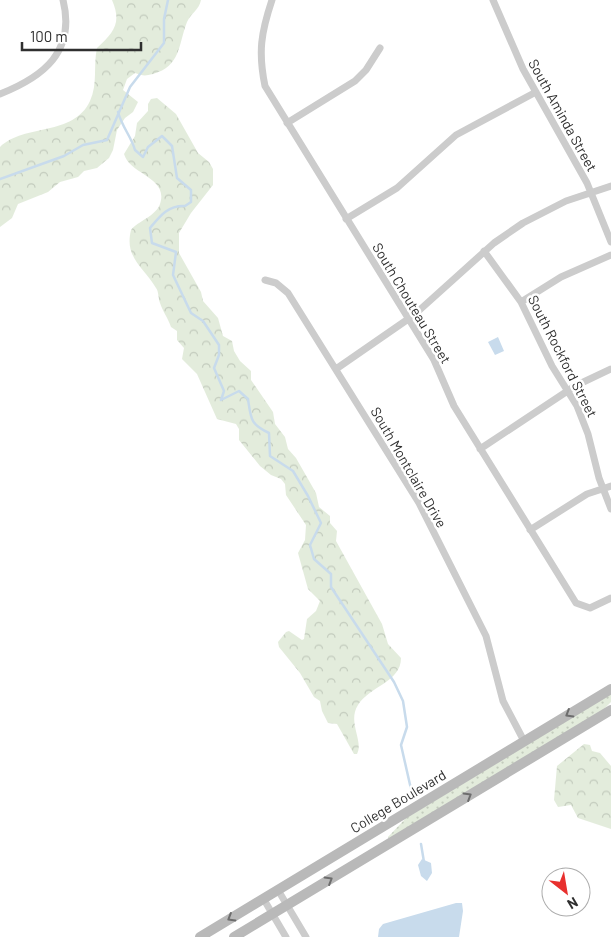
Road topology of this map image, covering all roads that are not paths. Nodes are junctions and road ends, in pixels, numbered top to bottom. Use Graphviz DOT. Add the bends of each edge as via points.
graph roads {
  1 [pos="63,0"];
  2 [pos="272,0"];
  3 [pos="493,0"];
  4 [pos="380,48"];
  5 [pos="536,92"];
  6 [pos="0,94"];
  7 [pos="287,123"];
  8 [pos="611,186"];
  9 [pos="591,193"];
  10 [pos="346,219"];
  11 [pos="611,242"];
  12 [pos="484,251"];
  13 [pos="611,255"];
  14 [pos="265,280"];
  15 [pos="521,302"];
  16 [pos="409,319"];
  17 [pos="336,369"];
  18 [pos="611,369"];
  19 [pos="568,391"];
  20 [pos="480,449"];
  21 [pos="611,486"];
  22 [pos="603,489"];
  23 [pos="611,509"];
  24 [pos="530,530"];
  25 [pos="611,598"];
  26 [pos="611,689"];
  27 [pos="611,710"];
  28 [pos="524,741"];
  29 [pos="278,890"];
  30 [pos="263,898"];
  31 [pos="287,905"];
  32 [pos="272,914"];
  33 [pos="200,937"];
  34 [pos="234,937"];
  35 [pos="286,937"];
  36 [pos="306,937"];
  1 -- 6 [label="street" via="64,36 58,52 40,75"];
  2 -- 7 [label="street, South Chouteau Street" via="262,31 260,61 266,86"];
  3 -- 5 [label="street, South Aminda Street"];
  4 -- 7 [label="street" via="352,85"];
  5 -- 9 [label="street, South Aminda Street"];
  5 -- 10 [label="street" via="456,135 405,182"];
  7 -- 10 [label="street, South Chouteau Street"];
  8 -- 9 [label="street"];
  9 -- 11 [label="street, South Aminda Street"];
  9 -- 12 [label="street" via="523,222"];
  10 -- 16 [label="street, South Chouteau Street"];
  12 -- 15 [label="street, South Rockford Street"];
  12 -- 16 [label="street"];
  13 -- 15 [label="street" via="561,277"];
  14 -- 17 [label="street, South Montclaire Drive" via="276,283 288,293"];
  15 -- 19 [label="street, South Rockford Street"];
  16 -- 17 [label="street"];
  16 -- 20 [label="street, South Chouteau Street"];
  17 -- 28 [label="street, South Montclaire Drive" via="419,503 486,636 503,701"];
  18 -- 19 [label="street"];
  19 -- 20 [label="street"];
  19 -- 22 [label="street, South Rockford Street" via="585,424"];
  20 -- 24 [label="street, South Chouteau Street"];
  21 -- 22 [label="street"];
  22 -- 23 [label="street, South Rockford Street"];
  22 -- 24 [label="street" via="587,494"];
  24 -- 25 [label="street, South Chouteau Street" via="576,603 590,608"];
  26 -- 28 [label="main road, College Boulevard, one-way"];
  31 -- 27 [label="main road, one-way"];
  28 -- 29 [label="main road, College Boulevard"];
  29 -- 30 [label="main road, College Boulevard"];
  29 -- 31 [label="street"];
  30 -- 32 [label="street"];
  30 -- 33 [label="main road, College Boulevard, one-way"];
  31 -- 32 [label="main road"];
  31 -- 36 [label="street"];
  32 -- 34 [label="main road"];
  32 -- 35 [label="street"];
}
